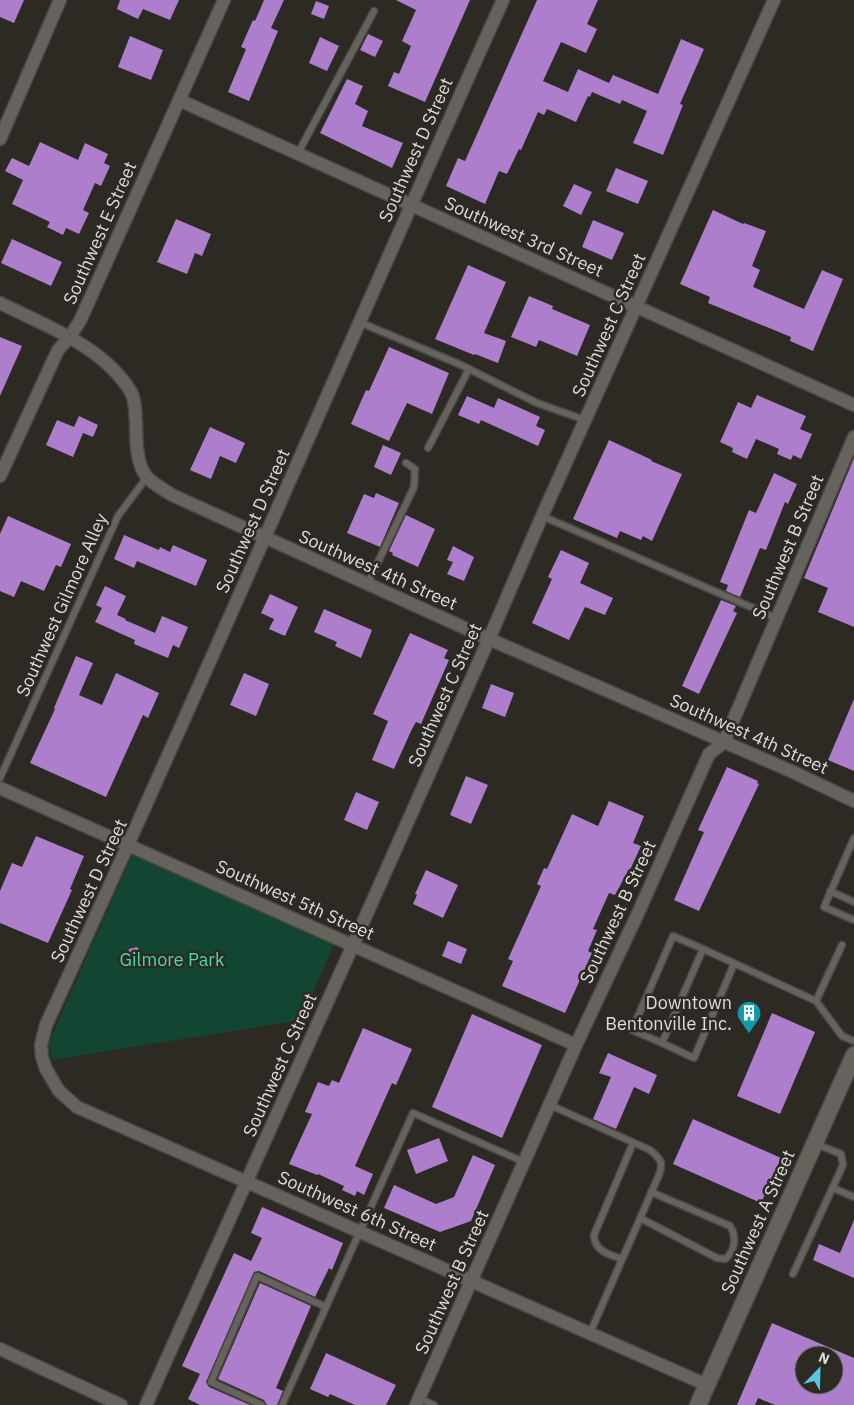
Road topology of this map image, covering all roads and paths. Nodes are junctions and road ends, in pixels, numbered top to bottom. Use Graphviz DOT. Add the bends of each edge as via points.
graph roads {
  1 [pos="60,0"];
  2 [pos="224,0"];
  3 [pos="503,0"];
  4 [pos="774,0"];
  5 [pos="374,11"];
  6 [pos="179,100"];
  7 [pos="0,139"];
  8 [pos="298,154"];
  9 [pos="411,205"];
  10 [pos="0,303"];
  11 [pos="637,307"];
  12 [pos="360,322"];
  13 [pos="69,338"];
  14 [pos="468,369"];
  15 [pos="854,405"];
  16 [pos="585,420"];
  17 [pos="854,437"];
  18 [pos="428,448"];
  19 [pos="406,463"];
  20 [pos="0,476"];
  21 [pos="147,477"];
  22 [pos="542,516"];
  23 [pos="265,538"];
  24 [pos="368,583"];
  25 [pos="776,618"];
  26 [pos="489,639"];
  27 [pos="724,742"];
  28 [pos="0,778"];
  29 [pos="0,788"];
  30 [pos="854,801"];
  31 [pos="854,838"];
  32 [pos="129,846"];
  33 [pos="830,891"];
  34 [pos="854,902"];
  35 [pos="854,920"];
  36 [pos="353,945"];
  37 [pos="842,945"];
  38 [pos="702,949"];
  39 [pos="734,964"];
  40 [pos="816,1001"];
  41 [pos="854,1041"];
  42 [pos="662,1043"];
  43 [pos="576,1045"];
  44 [pos="854,1055"];
  45 [pos="42,1057"];
  46 [pos="550,1105"];
  47 [pos="633,1143"];
  48 [pos="815,1144"];
  49 [pos="525,1162"];
  50 [pos="247,1182"];
  51 [pos="832,1188"];
  52 [pos="652,1192"];
  53 [pos="854,1197"];
  54 [pos="640,1218"];
  55 [pos="360,1232"];
  56 [pos="622,1259"];
  57 [pos="794,1274"];
  58 [pos="472,1281"];
  59 [pos="326,1307"];
  60 [pos="590,1333"];
  61 [pos="0,1349"];
  62 [pos="707,1385"];
  63 [pos="418,1402"];
  64 [pos="121,1405"];
  65 [pos="146,1405"];
  66 [pos="262,1405"];
  67 [pos="282,1405"];
  68 [pos="434,1405"];
  69 [pos="698,1405"];
  1 -- 7 [label="street"];
  2 -- 6 [label="street, Southwest E Street"];
  3 -- 9 [label="street, Southwest D Street"];
  4 -- 11 [label="street, Southwest C Street"];
  5 -- 8 [label="lane"];
  6 -- 8 [label="street, Southwest 3rd Street"];
  6 -- 13 [label="street, Southwest E Street" via="80,321"];
  8 -- 9 [label="street, Southwest 3rd Street"];
  9 -- 11 [label="street, Southwest 3rd Street"];
  9 -- 12 [label="street, Southwest D Street"];
  10 -- 13 [label="street"];
  11 -- 15 [label="street, Southwest 3rd Street"];
  11 -- 16 [label="street, Southwest C Street"];
  12 -- 14 [label="lane"];
  12 -- 23 [label="street, Southwest D Street"];
  13 -- 20 [label="street, Southwest E Street" via="58,350"];
  13 -- 21 [label="street" via="102,359 132,394 136,407 138,457"];
  14 -- 16 [label="lane" via="537,402"];
  14 -- 18 [label="lane"];
  16 -- 22 [label="street, Southwest C Street"];
  17 -- 25 [label="street, Southwest B Street"];
  19 -- 24 [label="lane" via="415,468 414,487"];
  21 -- 23 [label="street, Southwest 4th Street" via="172,495"];
  21 -- 28 [label="lane, Southwest Gilmore Alley" via="118,516"];
  22 -- 25 [label="lane"];
  22 -- 26 [label="street, Southwest C Street"];
  23 -- 24 [label="street, Southwest 4th Street"];
  23 -- 32 [label="street, Southwest D Street"];
  24 -- 26 [label="street, Southwest 4th Street"];
  25 -- 27 [label="street, Southwest B Street"];
  26 -- 27 [label="street, Southwest 4th Street"];
  26 -- 36 [label="street, Southwest C Street"];
  27 -- 30 [label="street, Southwest 4th Street"];
  27 -- 43 [label="street, Southwest B Street" via="709,754"];
  29 -- 32 [label="street, Southwest 5th Street"];
  31 -- 33 [label="lane"];
  32 -- 36 [label="street, Southwest 5th Street"];
  32 -- 45 [label="street, Southwest D Street" via="46,1025"];
  33 -- 34 [label="lane"];
  33 -- 35 [label="lane" via="824,907"];
  36 -- 43 [label="street, Southwest 5th Street"];
  36 -- 50 [label="street, Southwest C Street"];
  37 -- 40 [label="lane"];
  38 -- 39 [label="lane"];
  38 -- 42 [label="lane"];
  38 -- 42 [label="lane" via="673,936 632,1030"];
  39 -- 40 [label="lane"];
  39 -- 42 [label="lane" via="694,1058"];
  40 -- 41 [label="lane" via="842,1036"];
  43 -- 46 [label="street, Southwest B Street"];
  44 -- 48 [label="street, Southwest A Street"];
  45 -- 50 [label="street, Southwest 6th Street" via="59,1091 77,1107"];
  46 -- 47 [label="lane"];
  46 -- 49 [label="street, Southwest B Street"];
  47 -- 52 [label="lane" via="650,1150 661,1162"];
  47 -- 56 [label="lane" via="594,1236 594,1241 604,1252"];
  48 -- 51 [label="lane" via="841,1154 843,1165"];
  48 -- 62 [label="street, Southwest A Street"];
  49 -- 55 [label="lane" via="413,1113"];
  49 -- 58 [label="street, Southwest B Street"];
  50 -- 55 [label="street, Southwest 6th Street"];
  50 -- 65 [label="street, Southwest C Street"];
  51 -- 53 [label="lane"];
  51 -- 57 [label="lane"];
  52 -- 54 [label="lane"];
  52 -- 54 [label="lane" via="730,1226 735,1240 729,1256 717,1258"];
  54 -- 56 [label="lane"];
  55 -- 58 [label="street, Southwest 6th Street"];
  55 -- 59 [label="lane"];
  56 -- 60 [label="lane"];
  58 -- 60 [label="street, Southwest 6th Street"];
  58 -- 63 [label="street, Southwest B Street"];
  59 -- 66 [label="lane" via="256,1276 211,1382"];
  59 -- 67 [label="lane"];
  60 -- 62 [label="street, Southwest 6th Street"];
  61 -- 64 [label="street"];
  62 -- 69 [label="street, Southwest A Street"];
  63 -- 68 [label="lane"];
}
